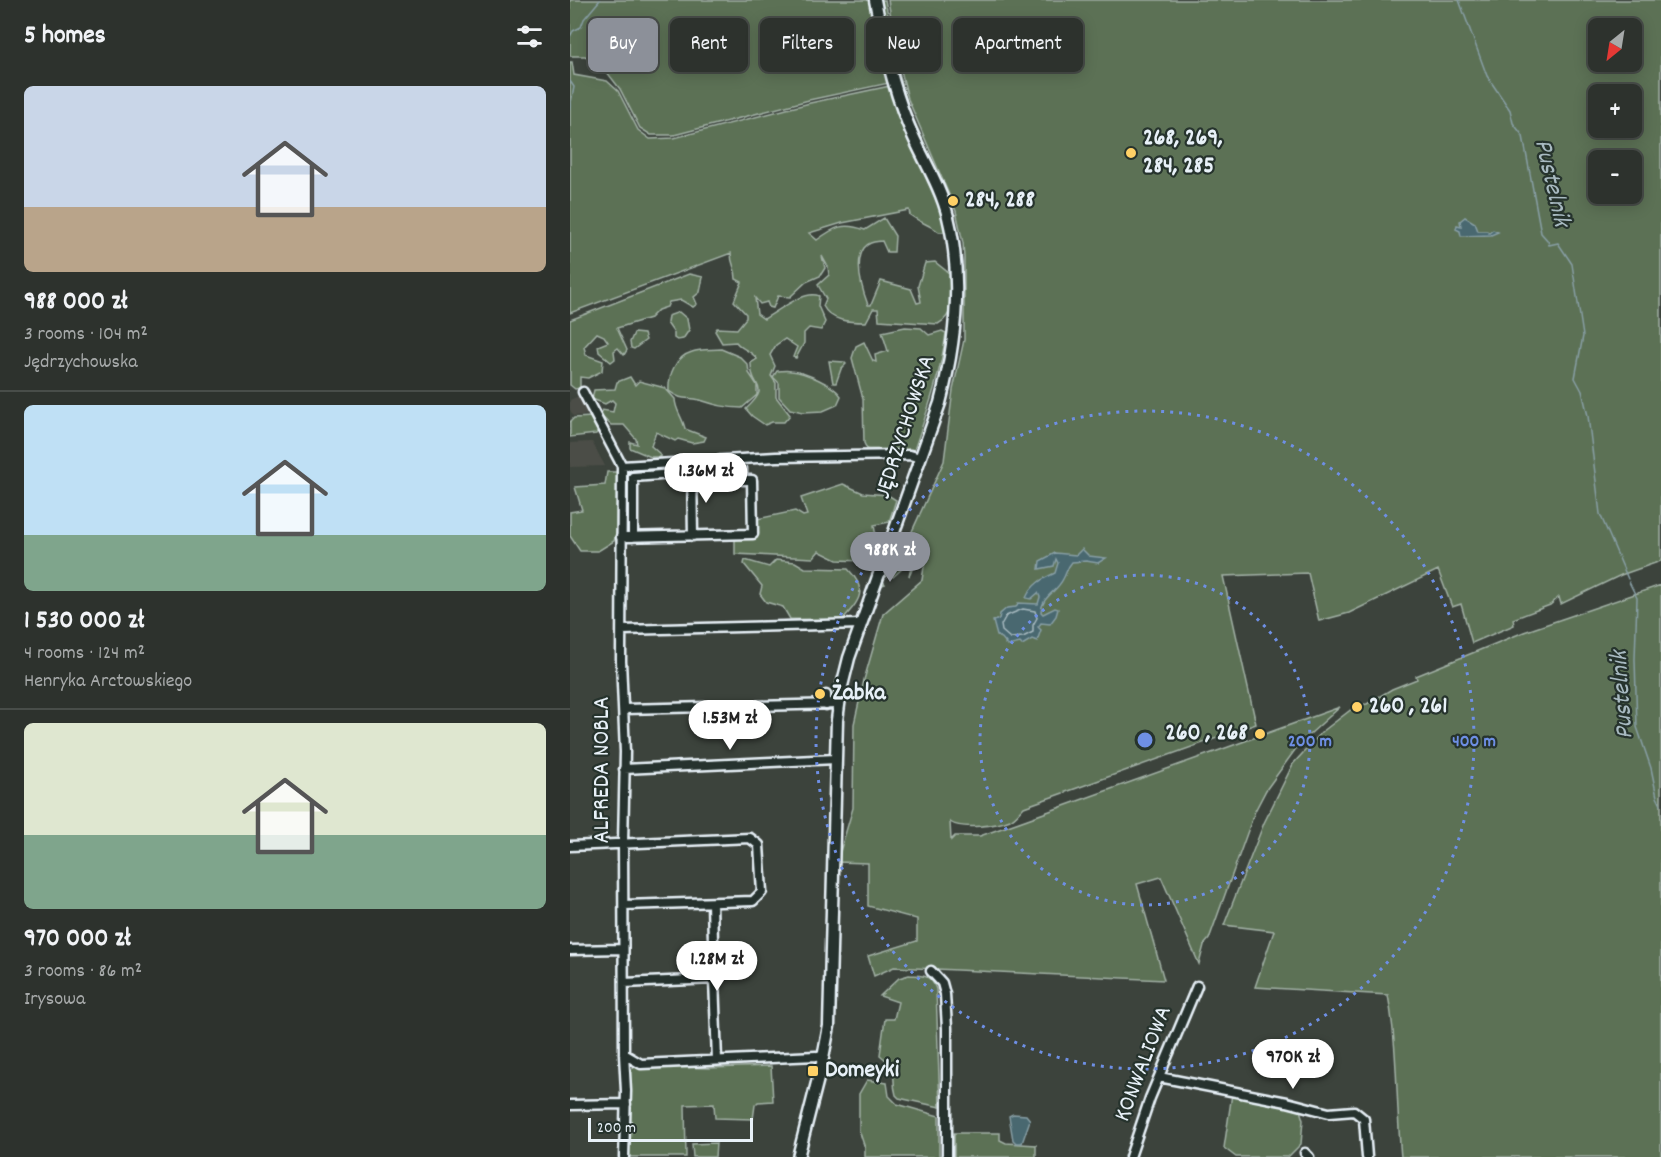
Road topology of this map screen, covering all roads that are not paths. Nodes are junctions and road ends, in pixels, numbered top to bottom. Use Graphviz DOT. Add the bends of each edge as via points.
graph roads {
  1 [pos="875,0"];
  2 [pos="584,392"];
  3 [pos="920,458"];
  4 [pos="692,461"];
  5 [pos="622,466"];
  6 [pos="692,472"];
  7 [pos="693,536"];
  8 [pos="621,537"];
  9 [pos="633,537"];
  10 [pos="861,624"];
  11 [pos="622,630"];
  12 [pos="839,704"];
  13 [pos="624,709"];
  14 [pos="836,759"];
  15 [pos="624,769"];
  16 [pos="623,843"];
  17 [pos="570,846"];
  18 [pos="712,903"];
  19 [pos="624,905"];
  20 [pos="623,949"];
  21 [pos="570,950"];
  22 [pos="931,971"];
  23 [pos="714,979"];
  24 [pos="624,983"];
  25 [pos="1197,986"];
  26 [pos="624,1054"];
  27 [pos="823,1058"];
  28 [pos="717,1060"];
  29 [pos="1159,1077"];
  30 [pos="626,1104"];
  31 [pos="570,1105"];
  32 [pos="624,1157"];
  33 [pos="798,1157"];
  34 [pos="946,1157"];
  35 [pos="1130,1157"];
  36 [pos="1367,1157"];
  1 -- 3 [label="main road, JĘDRZYCHOWSKA" via="899,102 944,202 955,257 955,328 950,363"];
  2 -- 5 [label="street, ALFREDA NOBLA"];
  3 -- 4 [label="street" via="910,455"];
  3 -- 10 [label="main road, JĘDRZYCHOWSKA"];
  4 -- 5 [label="street"];
  4 -- 6 [label="street"];
  5 -- 8 [label="street, ALFREDA NOBLA"];
  6 -- 7 [label="street"];
  6 -- 7 [label="street" via="742,469 742,480 752,480 753,512 753,534"];
  6 -- 9 [label="street" via="633,477"];
  7 -- 9 [label="street"];
  8 -- 9 [label="street"];
  8 -- 11 [label="street, ALFREDA NOBLA"];
  10 -- 11 [label="street"];
  10 -- 12 [label="main road, JĘDRZYCHOWSKA"];
  11 -- 13 [label="street, ALFREDA NOBLA"];
  12 -- 13 [label="street" via="826,700"];
  12 -- 14 [label="main road, JĘDRZYCHOWSKA"];
  13 -- 15 [label="street, ALFREDA NOBLA"];
  14 -- 15 [label="street"];
  14 -- 27 [label="main road, JĘDRZYCHOWSKA" via="830,1013"];
  15 -- 16 [label="street, ALFREDA NOBLA"];
  16 -- 17 [label="street"];
  16 -- 18 [label="street" via="750,838 759,845 762,892 753,901"];
  16 -- 19 [label="street, ALFREDA NOBLA"];
  18 -- 19 [label="street"];
  18 -- 23 [label="street"];
  19 -- 20 [label="street, ALFREDA NOBLA"];
  20 -- 21 [label="street"];
  20 -- 24 [label="street, ALFREDA NOBLA"];
  22 -- 34 [label="street" via="942,983 945,994"];
  23 -- 24 [label="street"];
  23 -- 28 [label="street"];
  24 -- 26 [label="street, ALFREDA NOBLA"];
  25 -- 29 [label="street, KONWALIOWA"];
  26 -- 28 [label="street" via="641,1064"];
  26 -- 30 [label="street, ALFREDA NOBLA"];
  27 -- 28 [label="street"];
  27 -- 33 [label="main road, JĘDRZYCHOWSKA"];
  29 -- 35 [label="street, KONWALIOWA"];
  29 -- 36 [label="street" via="1329,1113 1354,1111 1364,1119"];
  30 -- 31 [label="street"];
  30 -- 32 [label="street, ALFREDA NOBLA"];
}
